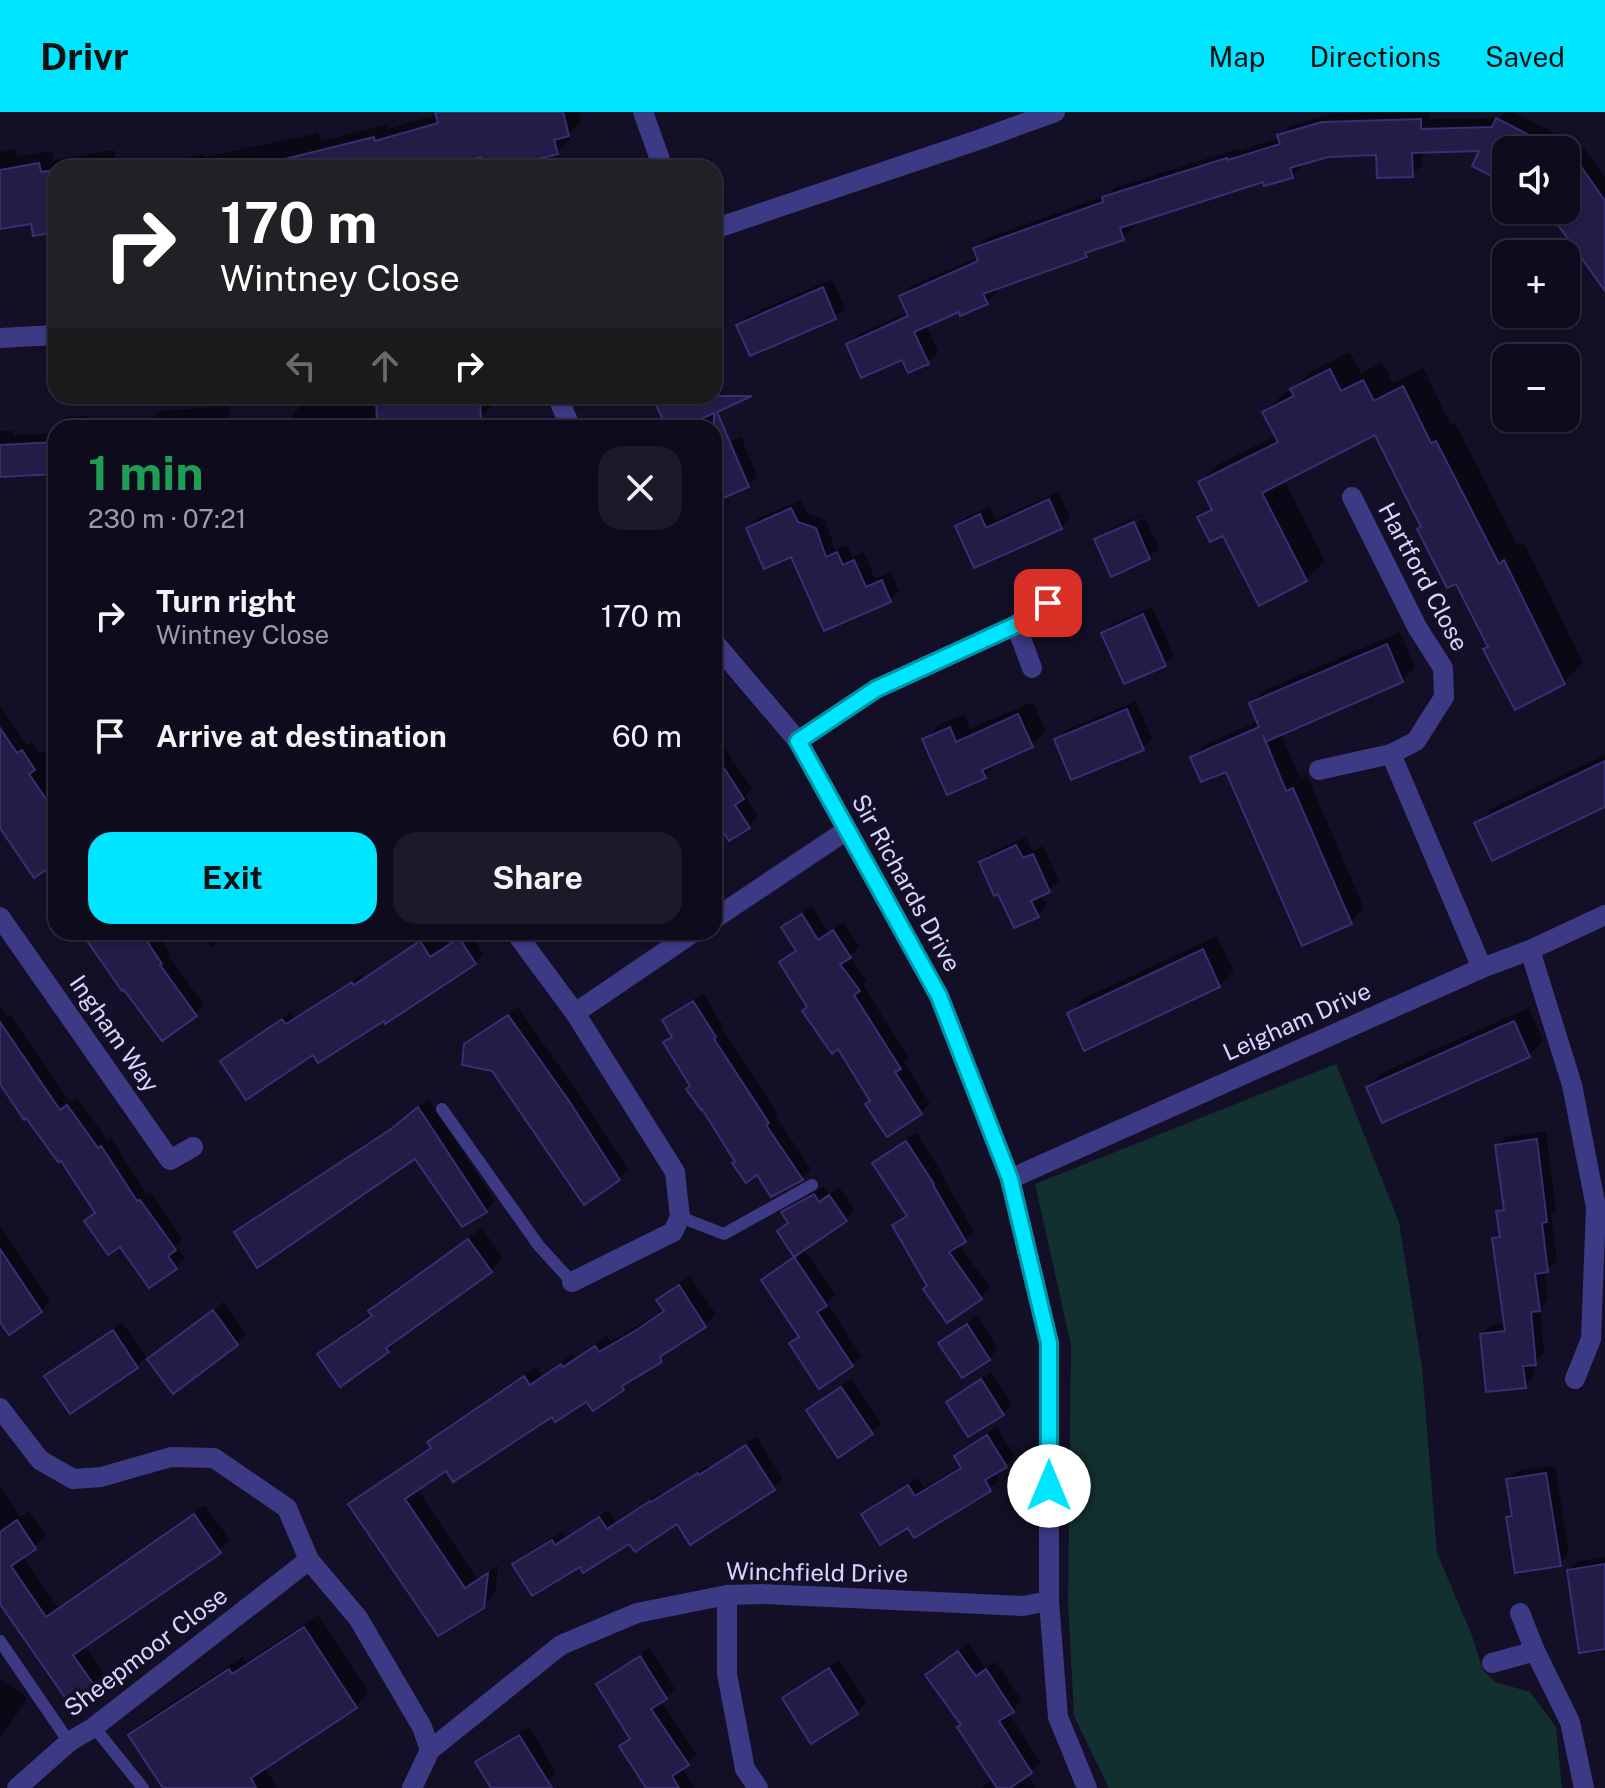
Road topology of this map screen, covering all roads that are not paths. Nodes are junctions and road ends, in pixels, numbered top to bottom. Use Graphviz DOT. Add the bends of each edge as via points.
graph roads {
  1 [pos="643,112"];
  2 [pos="1055,112"];
  3 [pos="660,160"];
  4 [pos="722,226"];
  5 [pos="48,335"];
  6 [pos="0,338"];
  7 [pos="1352,497"];
  8 [pos="1048,603"];
  9 [pos="1016,625"];
  10 [pos="722,651"];
  11 [pos="1032,668"];
  12 [pos="798,741"];
  13 [pos="1391,754"];
  14 [pos="1319,770"];
  15 [pos="847,830"];
  16 [pos="722,914"];
  17 [pos="1605,915"];
  18 [pos="0,917"];
  19 [pos="521,940"];
  20 [pos="682,940"];
  21 [pos="1530,950"];
  22 [pos="1482,968"];
  23 [pos="575,1013"];
  24 [pos="442,1109"];
  25 [pos="193,1147"];
  26 [pos="1010,1179"];
  27 [pos="812,1185"];
  28 [pos="680,1217"];
  29 [pos="572,1282"];
  30 [pos="1598,1342"];
  31 [pos="1575,1379"];
  32 [pos="0,1408"];
  33 [pos="309,1560"];
  34 [pos="727,1595"];
  35 [pos="1049,1601"];
  36 [pos="1520,1613"];
  37 [pos="0,1641"];
  38 [pos="1535,1651"];
  39 [pos="1492,1663"];
  40 [pos="94,1727"];
  41 [pos="69,1742"];
  42 [pos="430,1750"];
  43 [pos="17,1788"];
  44 [pos="143,1788"];
  45 [pos="412,1788"];
  46 [pos="758,1788"];
  47 [pos="1087,1788"];
  48 [pos="1584,1788"];
  1 -- 3 [label="street"];
  2 -- 4 [label="street"];
  5 -- 6 [label="street"];
  7 -- 13 [label="street, Hartford Close" via="1443,668 1444,697 1416,741"];
  8 -- 9 [label="street"];
  9 -- 11 [label="street"];
  9 -- 12 [label="street" via="876,689"];
  10 -- 12 [label="street, Sir Richards Drive"];
  12 -- 15 [label="street, Sir Richards Drive"];
  13 -- 14 [label="street, Hartford Close"];
  13 -- 22 [label="street"];
  15 -- 16 [label="street"];
  15 -- 26 [label="street, Sir Richards Drive" via="939,996"];
  17 -- 21 [label="street, Leigham Drive"];
  18 -- 25 [label="street, Ingham Way" via="170,1160"];
  19 -- 23 [label="street"];
  20 -- 23 [label="street"];
  21 -- 22 [label="street, Leigham Drive"];
  21 -- 30 [label="street" via="1572,1085 1596,1207"];
  22 -- 26 [label="street, Leigham Drive"];
  23 -- 28 [label="street" via="675,1172"];
  24 -- 29 [label="lane" via="539,1246"];
  26 -- 35 [label="street, Sir Richards Drive" via="1049,1343"];
  27 -- 28 [label="lane" via="724,1234"];
  28 -- 29 [label="street" via="673,1232"];
  30 -- 31 [label="street"];
  32 -- 33 [label="street" via="40,1460 73,1479 101,1477 171,1457 214,1458 287,1508"];
  33 -- 40 [label="street, Sheepmoor Close"];
  33 -- 42 [label="street" via="358,1618"];
  34 -- 35 [label="street, Winchfield Drive" via="1023,1606"];
  34 -- 42 [label="street, Winchfield Drive" via="637,1613 561,1645"];
  34 -- 46 [label="street" via="727,1674 745,1769"];
  35 -- 47 [label="street, Sir Richards Drive" via="1058,1717"];
  36 -- 38 [label="street"];
  37 -- 41 [label="lane"];
  38 -- 39 [label="street"];
  38 -- 48 [label="street" via="1570,1722"];
  40 -- 41 [label="street, Sheepmoor Close"];
  40 -- 44 [label="lane"];
  41 -- 43 [label="street, Sheepmoor Close"];
  42 -- 45 [label="street, Winchfield Drive"];
}
